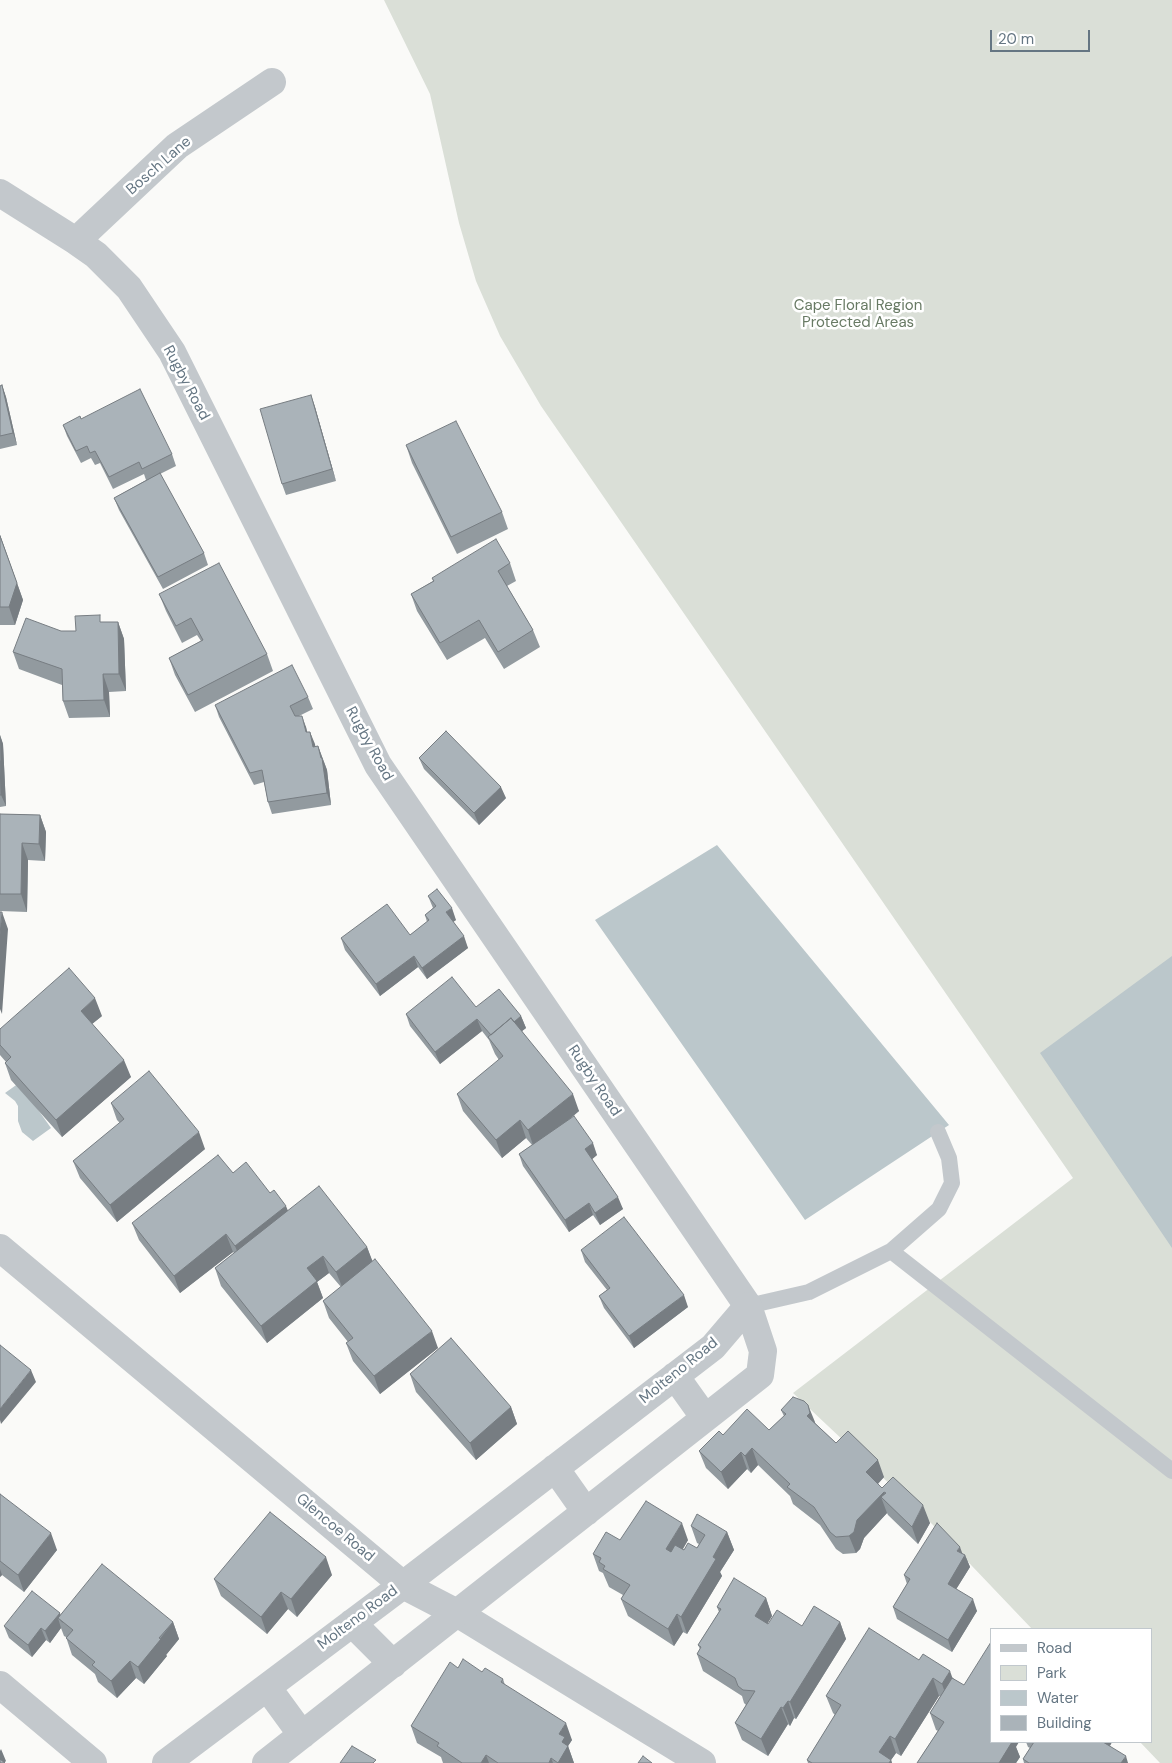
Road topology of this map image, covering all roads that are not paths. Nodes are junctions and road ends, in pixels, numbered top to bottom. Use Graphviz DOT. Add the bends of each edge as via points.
graph roads {
  1 [pos="272,82"];
  2 [pos="0,193"];
  3 [pos="76,241"];
  4 [pos="938,1132"];
  5 [pos="0,1248"];
  6 [pos="891,1251"];
  7 [pos="748,1306"];
  8 [pos="675,1376"];
  9 [pos="705,1418"];
  10 [pos="555,1468"];
  11 [pos="1172,1471"];
  12 [pos="586,1512"];
  13 [pos="403,1584"];
  14 [pos="458,1613"];
  15 [pos="352,1624"];
  16 [pos="392,1664"];
  17 [pos="0,1685"];
  18 [pos="267,1687"];
  19 [pos="302,1735"];
  20 [pos="93,1763"];
  21 [pos="166,1763"];
  22 [pos="266,1763"];
  23 [pos="702,1763"];
  1 -- 3 [label="street, Bosch Lane" via="177,146"];
  2 -- 3 [label="street, Rugby Road"];
  3 -- 7 [label="street, Rugby Road" via="96,255 129,288 172,352 378,765"];
  4 -- 6 [label="lane" via="949,1158 952,1183 939,1209"];
  5 -- 13 [label="street, Glencoe Road"];
  6 -- 7 [label="lane" via="809,1292"];
  6 -- 11 [label="lane"];
  7 -- 8 [label="street, Molteno Road" via="713,1347"];
  7 -- 9 [label="street" via="763,1351 760,1375"];
  8 -- 9 [label="street"];
  8 -- 10 [label="street, Molteno Road"];
  9 -- 12 [label="street"];
  10 -- 12 [label="street"];
  10 -- 13 [label="street, Molteno Road"];
  12 -- 14 [label="street"];
  13 -- 14 [label="street, Glencoe Road"];
  13 -- 15 [label="street, Molteno Road"];
  14 -- 16 [label="street"];
  14 -- 23 [label="street, Glencoe Road"];
  15 -- 16 [label="street"];
  15 -- 18 [label="street, Molteno Road"];
  16 -- 19 [label="street"];
  17 -- 20 [label="street"];
  18 -- 19 [label="street"];
  18 -- 21 [label="street, Molteno Road"];
  19 -- 22 [label="street"];
}
